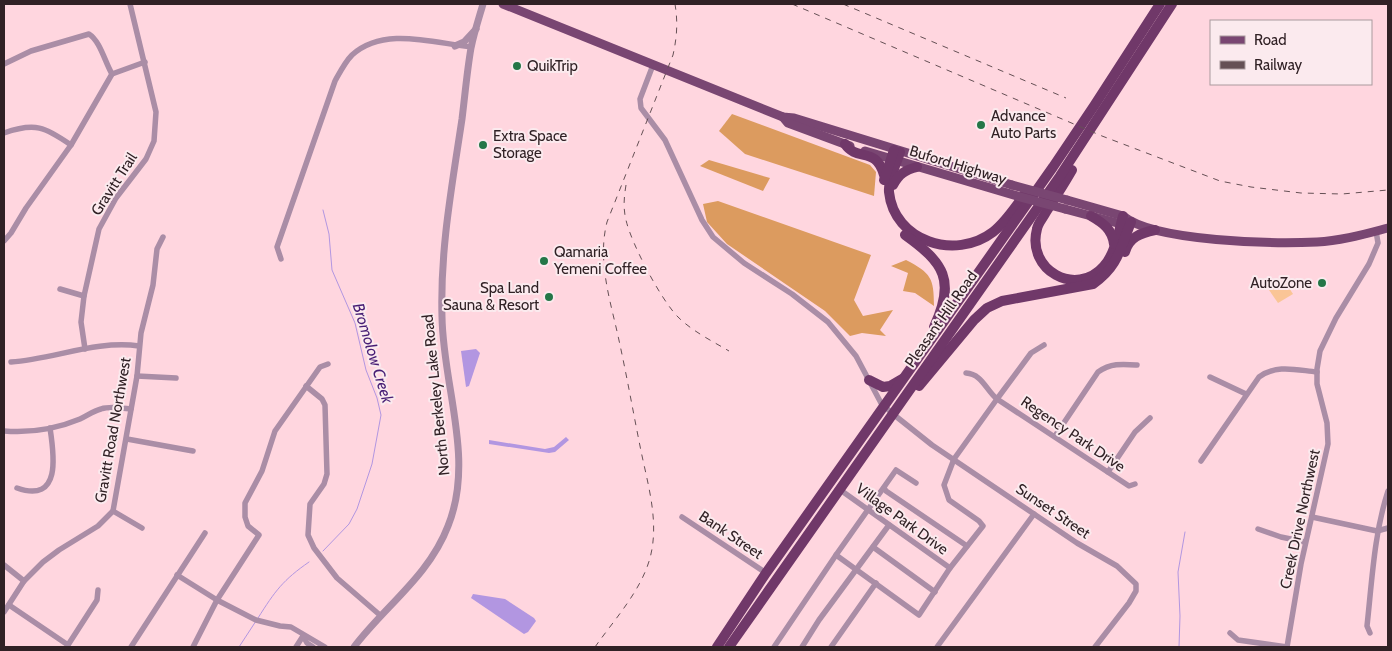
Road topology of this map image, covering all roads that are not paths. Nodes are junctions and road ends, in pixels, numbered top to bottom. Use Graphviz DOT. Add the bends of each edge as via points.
graph roads {
  1 [pos="130,4"];
  2 [pos="483,4"];
  3 [pos="503,4"];
  4 [pos="1160,4"];
  5 [pos="1172,4"];
  6 [pos="511,6"];
  7 [pos="476,29"];
  8 [pos="455,46"];
  9 [pos="471,47"];
  10 [pos="145,62"];
  11 [pos="4,64"];
  12 [pos="653,64"];
  13 [pos="112,74"];
  14 [pos="1117,91"];
  15 [pos="1094,106"];
  16 [pos="783,117"];
  17 [pos="4,133"];
  18 [pos="845,144"];
  19 [pos="71,145"];
  20 [pos="895,155"];
  21 [pos="917,166"];
  22 [pos="884,175"];
  23 [pos="1011,190"];
  24 [pos="1066,204"];
  25 [pos="1091,216"];
  26 [pos="1125,221"];
  27 [pos="1388,228"];
  28 [pos="1155,230"];
  29 [pos="1376,231"];
  30 [pos="163,237"];
  31 [pos="4,241"];
  32 [pos="926,241"];
  33 [pos="1114,246"];
  34 [pos="281,259"];
  35 [pos="60,289"];
  36 [pos="84,296"];
  37 [pos="1024,296"];
  38 [pos="1044,345"];
  39 [pos="139,346"];
  40 [pos="85,349"];
  41 [pos="923,351"];
  42 [pos="11,362"];
  43 [pos="328,364"];
  44 [pos="1137,366"];
  45 [pos="1317,372"];
  46 [pos="966,373"];
  47 [pos="906,375"];
  48 [pos="137,376"];
  49 [pos="1210,377"];
  50 [pos="176,378"];
  51 [pos="869,380"];
  52 [pos="306,386"];
  53 [pos="1246,394"];
  54 [pos="997,399"];
  55 [pos="885,406"];
  56 [pos="131,409"];
  57 [pos="893,414"];
  58 [pos="1150,418"];
  59 [pos="50,428"];
  60 [pos="4,431"];
  61 [pos="1055,436"];
  62 [pos="127,439"];
  63 [pos="193,451"];
  64 [pos="954,459"];
  65 [pos="1201,461"];
  66 [pos="1108,472"];
  67 [pos="916,483"];
  68 [pos="1135,484"];
  69 [pos="17,488"];
  70 [pos="884,488"];
  71 [pos="839,489"];
  72 [pos="1388,491"];
  73 [pos="867,509"];
  74 [pos="113,511"];
  75 [pos="1034,514"];
  76 [pos="682,517"];
  77 [pos="1312,517"];
  78 [pos="889,525"];
  79 [pos="142,528"];
  80 [pos="1388,528"];
  81 [pos="1258,529"];
  82 [pos="1377,531"];
  83 [pos="205,533"];
  84 [pos="1305,542"];
  85 [pos="967,546"];
  86 [pos="872,547"];
  87 [pos="836,555"];
  88 [pos="4,565"];
  89 [pos="950,568"];
  90 [pos="856,569"];
  91 [pos="177,574"];
  92 [pos="766,574"];
  93 [pos="24,581"];
  94 [pos="876,584"];
  95 [pos="98,590"];
  96 [pos="935,592"];
  97 [pos="216,600"];
  98 [pos="9,605"];
  99 [pos="4,612"];
  100 [pos="381,616"];
  101 [pos="1230,633"];
  102 [pos="1370,633"];
  103 [pos="303,636"];
  104 [pos="313,645"];
  105 [pos="939,646"];
  106 [pos="131,647"];
  107 [pos="193,647"];
  108 [pos="296,647"];
  109 [pos="325,647"];
  110 [pos="354,647"];
  111 [pos="716,647"];
  112 [pos="729,647"];
  113 [pos="774,647"];
  114 [pos="802,647"];
  115 [pos="831,647"];
  116 [pos="1095,647"];
  117 [pos="1287,647"];
  1 -- 10 [label="street, Gravitt Trail"];
  2 -- 7 [label="street, North Berkeley Lake Road"];
  3 -- 6 [label="main road, Buford Highway"];
  4 -- 15 [label="highway, Pleasant Hill Road"];
  5 -- 14 [label="highway, Pleasant Hill Road"];
  6 -- 12 [label="main road, Buford Highway"];
  7 -- 8 [label="street" via="464,42"];
  7 -- 9 [label="street, North Berkeley Lake Road"];
  8 -- 9 [label="street"];
  8 -- 34 [label="street" via="393,38 376,41 351,56 336,81 277,247"];
  9 -- 100 [label="street, North Berkeley Lake Road" via="441,274 444,347 458,450 458,488 442,542 419,576"];
  10 -- 13 [label="street"];
  10 -- 36 [label="street, Gravitt Trail" via="156,112 154,141 146,159 116,198 102,223"];
  11 -- 13 [label="street" via="89,34 95,37"];
  12 -- 16 [label="main road, Buford Highway"];
  12 -- 51 [label="street, Sunset Street" via="640,99 640,108 665,140 713,237 828,322 856,356"];
  13 -- 19 [label="street"];
  14 -- 33 [label="highway" via="1037,228 1035,244 1044,267 1060,278 1075,280 1096,274 1106,265"];
  14 -- 57 [label="highway, Pleasant Hill Road"];
  15 -- 32 [label="highway" via="993,232 978,241 956,246"];
  15 -- 41 [label="highway, Pleasant Hill Road"];
  16 -- 18 [label="main road, Buford Highway" via="788,123"];
  16 -- 20 [label="main road, Buford Highway" via="794,118"];
  17 -- 19 [label="street" via="36,126"];
  18 -- 20 [label="main road, Buford Highway"];
  18 -- 22 [label="highway" via="848,150 876,158"];
  19 -- 31 [label="street"];
  20 -- 21 [label="main road, Buford Highway"];
  20 -- 22 [label="highway"];
  20 -- 23 [label="main road, Buford Highway"];
  20 -- 32 [label="highway" via="889,180 893,208 908,231"];
  21 -- 23 [label="main road, Buford Highway"];
  21 -- 32 [label="highway" via="902,172 892,194 901,218"];
  22 -- 41 [label="highway" via="884,196 893,222 935,259 944,278 944,303"];
  23 -- 24 [label="main road, Buford Highway, bridge"];
  24 -- 25 [label="main road, Buford Highway"];
  24 -- 26 [label="main road, Buford Highway"];
  25 -- 26 [label="main road, Buford Highway"];
  25 -- 33 [label="highway" via="1112,233"];
  26 -- 28 [label="main road, Buford Highway"];
  26 -- 33 [label="highway"];
  26 -- 37 [label="highway" via="1114,266 1105,276 1093,284"];
  27 -- 29 [label="main road, Buford Highway"];
  28 -- 29 [label="main road, Buford Highway" via="1272,242 1319,242"];
  28 -- 37 [label="highway" via="1138,234 1126,246 1118,268 1102,285 1057,297"];
  29 -- 45 [label="street, Creek Drive Northwest" via="1378,242 1369,264 1322,345"];
  30 -- 39 [label="street, Gravitt Road Northwest" via="157,249 154,284"];
  35 -- 36 [label="street"];
  36 -- 40 [label="street, Gravitt Trail" via="81,322"];
  37 -- 57 [label="highway" via="1002,301 974,320"];
  38 -- 54 [label="street" via="1030,353"];
  39 -- 40 [label="street" via="103,345"];
  39 -- 48 [label="street, Gravitt Road Northwest"];
  40 -- 42 [label="street"];
  41 -- 47 [label="highway, Pleasant Hill Road"];
  43 -- 52 [label="street" via="320,367"];
  44 -- 61 [label="street" via="1119,364 1098,372"];
  45 -- 53 [label="street" via="1287,368 1272,370 1259,377"];
  45 -- 77 [label="street, Creek Drive Northwest" via="1328,444"];
  46 -- 54 [label="street, Regency Park Drive" via="979,377"];
  47 -- 51 [label="highway" via="883,387"];
  47 -- 55 [label="highway, Pleasant Hill Road"];
  48 -- 50 [label="street"];
  48 -- 56 [label="street, Gravitt Road Northwest"];
  49 -- 53 [label="street"];
  51 -- 55 [label="street, Sunset Street"];
  52 -- 97 [label="street" via="275,431 262,470 245,503 248,526 259,535"];
  52 -- 100 [label="street" via="325,405 328,463 324,484 310,504 308,535 337,578"];
  53 -- 65 [label="street"];
  54 -- 61 [label="street, Regency Park Drive"];
  54 -- 64 [label="street, Regency Park Drive"];
  55 -- 57 [label="street, Sunset Street"];
  55 -- 92 [label="highway, Pleasant Hill Road"];
  56 -- 59 [label="street" via="101,409"];
  56 -- 62 [label="street, Gravitt Road Northwest"];
  57 -- 64 [label="street, Sunset Street"];
  57 -- 71 [label="highway, Pleasant Hill Road"];
  58 -- 66 [label="street" via="1135,432"];
  59 -- 60 [label="street"];
  59 -- 69 [label="street" via="54,462 49,482 35,492"];
  61 -- 66 [label="street, Regency Park Drive"];
  62 -- 63 [label="street"];
  62 -- 74 [label="street, Gravitt Road Northwest"];
  64 -- 75 [label="street, Sunset Street"];
  64 -- 85 [label="street, Regency Park Drive" via="945,478 945,491 949,500 983,526"];
  66 -- 68 [label="street, Regency Park Drive" via="1129,486"];
  67 -- 70 [label="street" via="896,470"];
  70 -- 73 [label="street"];
  70 -- 85 [label="street"];
  71 -- 73 [label="street, Village Park Drive"];
  71 -- 112 [label="highway, Pleasant Hill Road"];
  72 -- 82 [label="street"];
  73 -- 78 [label="street, Village Park Drive"];
  73 -- 87 [label="street"];
  74 -- 79 [label="street"];
  74 -- 93 [label="street, Gravitt Road Northwest" via="98,526 58,550"];
  75 -- 105 [label="street"];
  75 -- 116 [label="street, Sunset Street" via="1117,566 1136,584 1129,603"];
  76 -- 92 [label="street, Bank Street"];
  77 -- 82 [label="street"];
  77 -- 84 [label="street, Creek Drive Northwest"];
  78 -- 86 [label="street"];
  78 -- 89 [label="street, Village Park Drive"];
  80 -- 82 [label="street"];
  81 -- 84 [label="street"];
  82 -- 102 [label="street" via="1367,626"];
  83 -- 91 [label="street"];
  84 -- 117 [label="street, Creek Drive Northwest"];
  85 -- 89 [label="street"];
  86 -- 90 [label="street"];
  86 -- 96 [label="street"];
  87 -- 90 [label="street"];
  87 -- 113 [label="street"];
  88 -- 93 [label="street"];
  89 -- 96 [label="street"];
  90 -- 94 [label="street"];
  90 -- 114 [label="street"];
  91 -- 97 [label="street"];
  91 -- 106 [label="street"];
  92 -- 111 [label="highway, Pleasant Hill Road"];
  93 -- 98 [label="street, Gravitt Road Northwest"];
  94 -- 96 [label="street" via="919,615"];
  94 -- 115 [label="street"];
  95 -- 98 [label="street" via="96,600 68,645"];
  97 -- 103 [label="street" via="256,620 291,627"];
  97 -- 107 [label="street"];
  98 -- 99 [label="street, Gravitt Road Northwest"];
  100 -- 110 [label="street, North Berkeley Lake Road"];
  101 -- 117 [label="street" via="1238,640"];
  103 -- 104 [label="street" via="310,637"];
  103 -- 108 [label="street"];
  104 -- 109 [label="street"];
}
